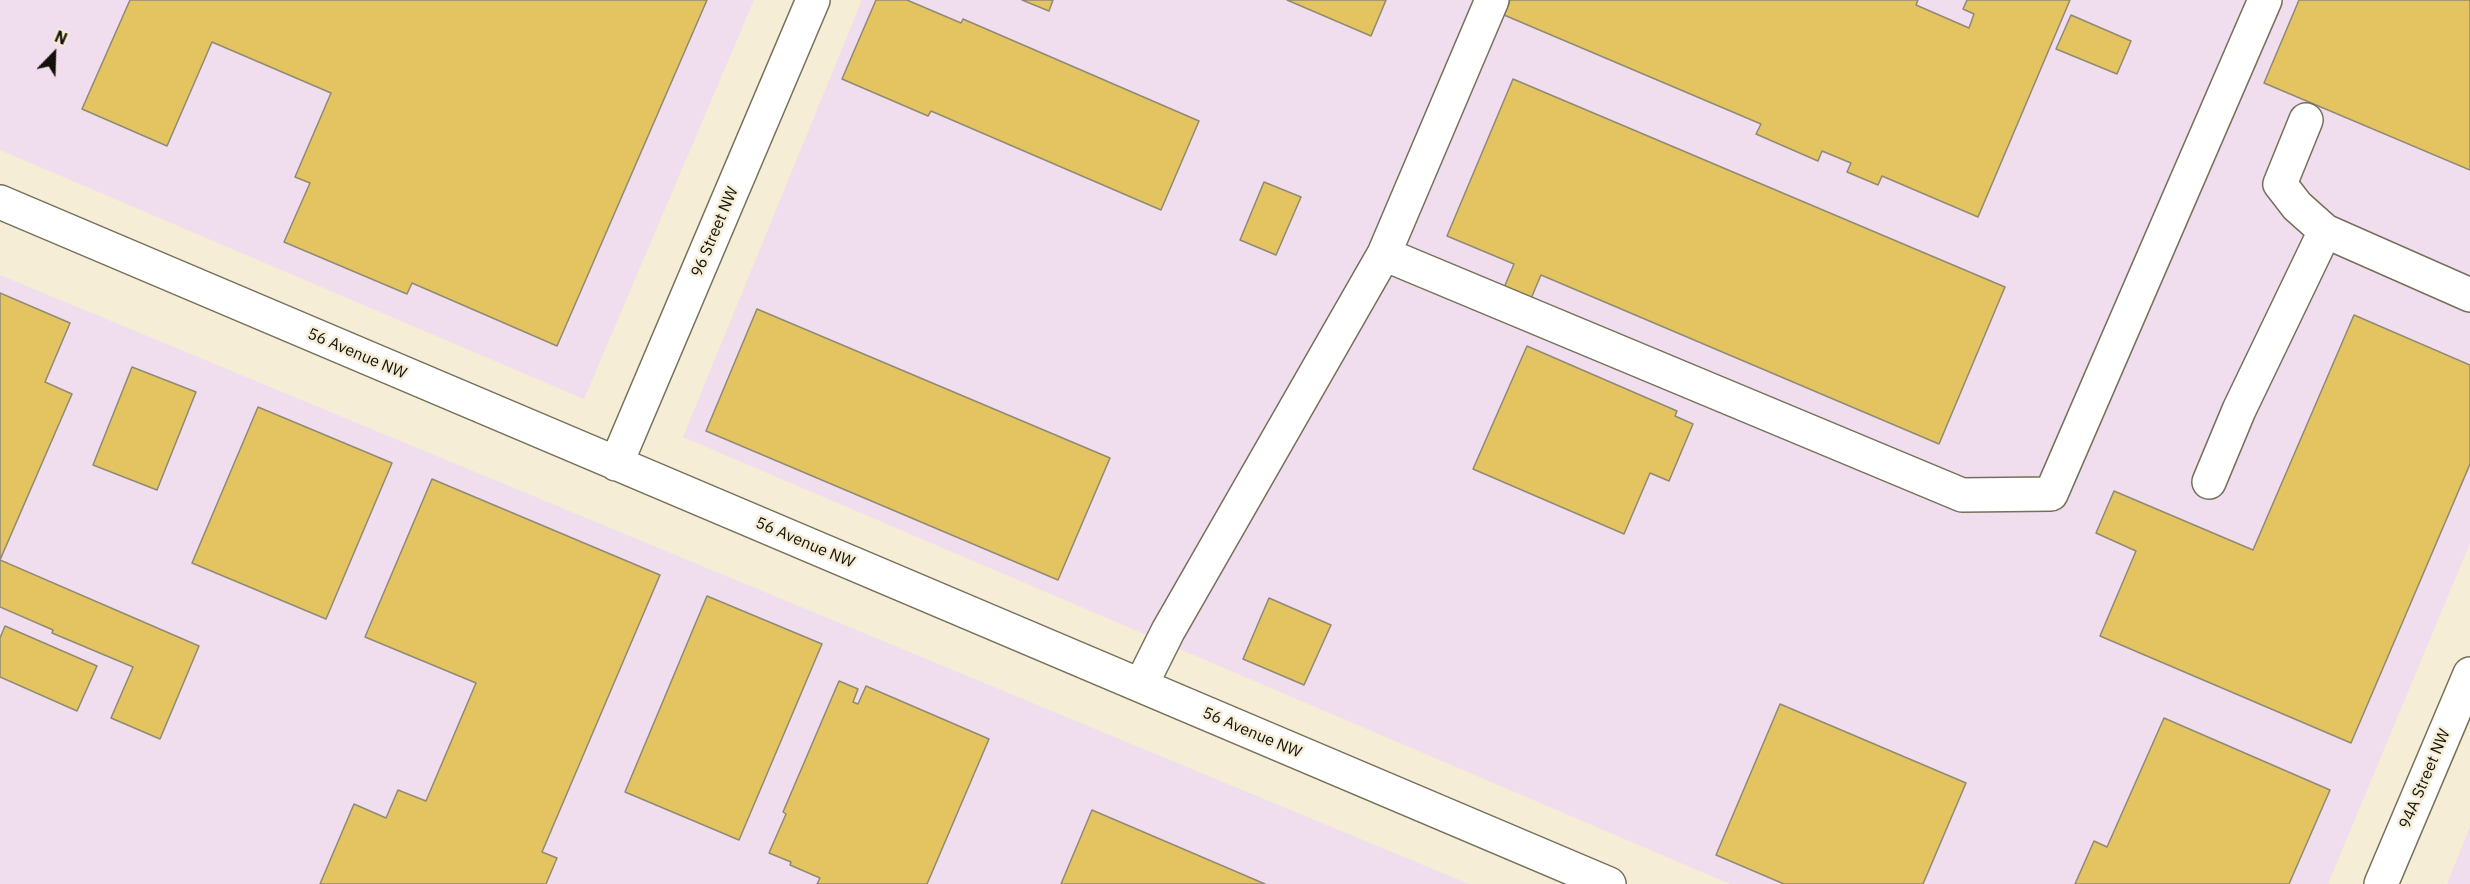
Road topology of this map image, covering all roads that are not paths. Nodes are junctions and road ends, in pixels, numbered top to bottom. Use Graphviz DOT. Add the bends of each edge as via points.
graph roads {
  1 [pos="813,0"];
  2 [pos="1492,0"];
  3 [pos="2262,1"];
  4 [pos="2306,120"];
  5 [pos="0,202"];
  6 [pos="2325,231"];
  7 [pos="1384,254"];
  8 [pos="2470,295"];
  9 [pos="616,464"];
  10 [pos="2209,482"];
  11 [pos="2470,674"];
  12 [pos="1141,686"];
  13 [pos="1610,884"];
  14 [pos="2381,884"];
  1 -- 9 [label="street, 96 Street NW"];
  2 -- 7 [label="street"];
  3 -- 7 [label="street" via="2051,494 1962,495"];
  4 -- 6 [label="street" via="2280,184"];
  5 -- 9 [label="street, 56 Avenue NW"];
  6 -- 8 [label="street"];
  6 -- 10 [label="street"];
  7 -- 12 [label="street"];
  9 -- 12 [label="street, 56 Avenue NW"];
  11 -- 14 [label="street, 94A Street NW"];
  12 -- 13 [label="street, 56 Avenue NW"];
}
